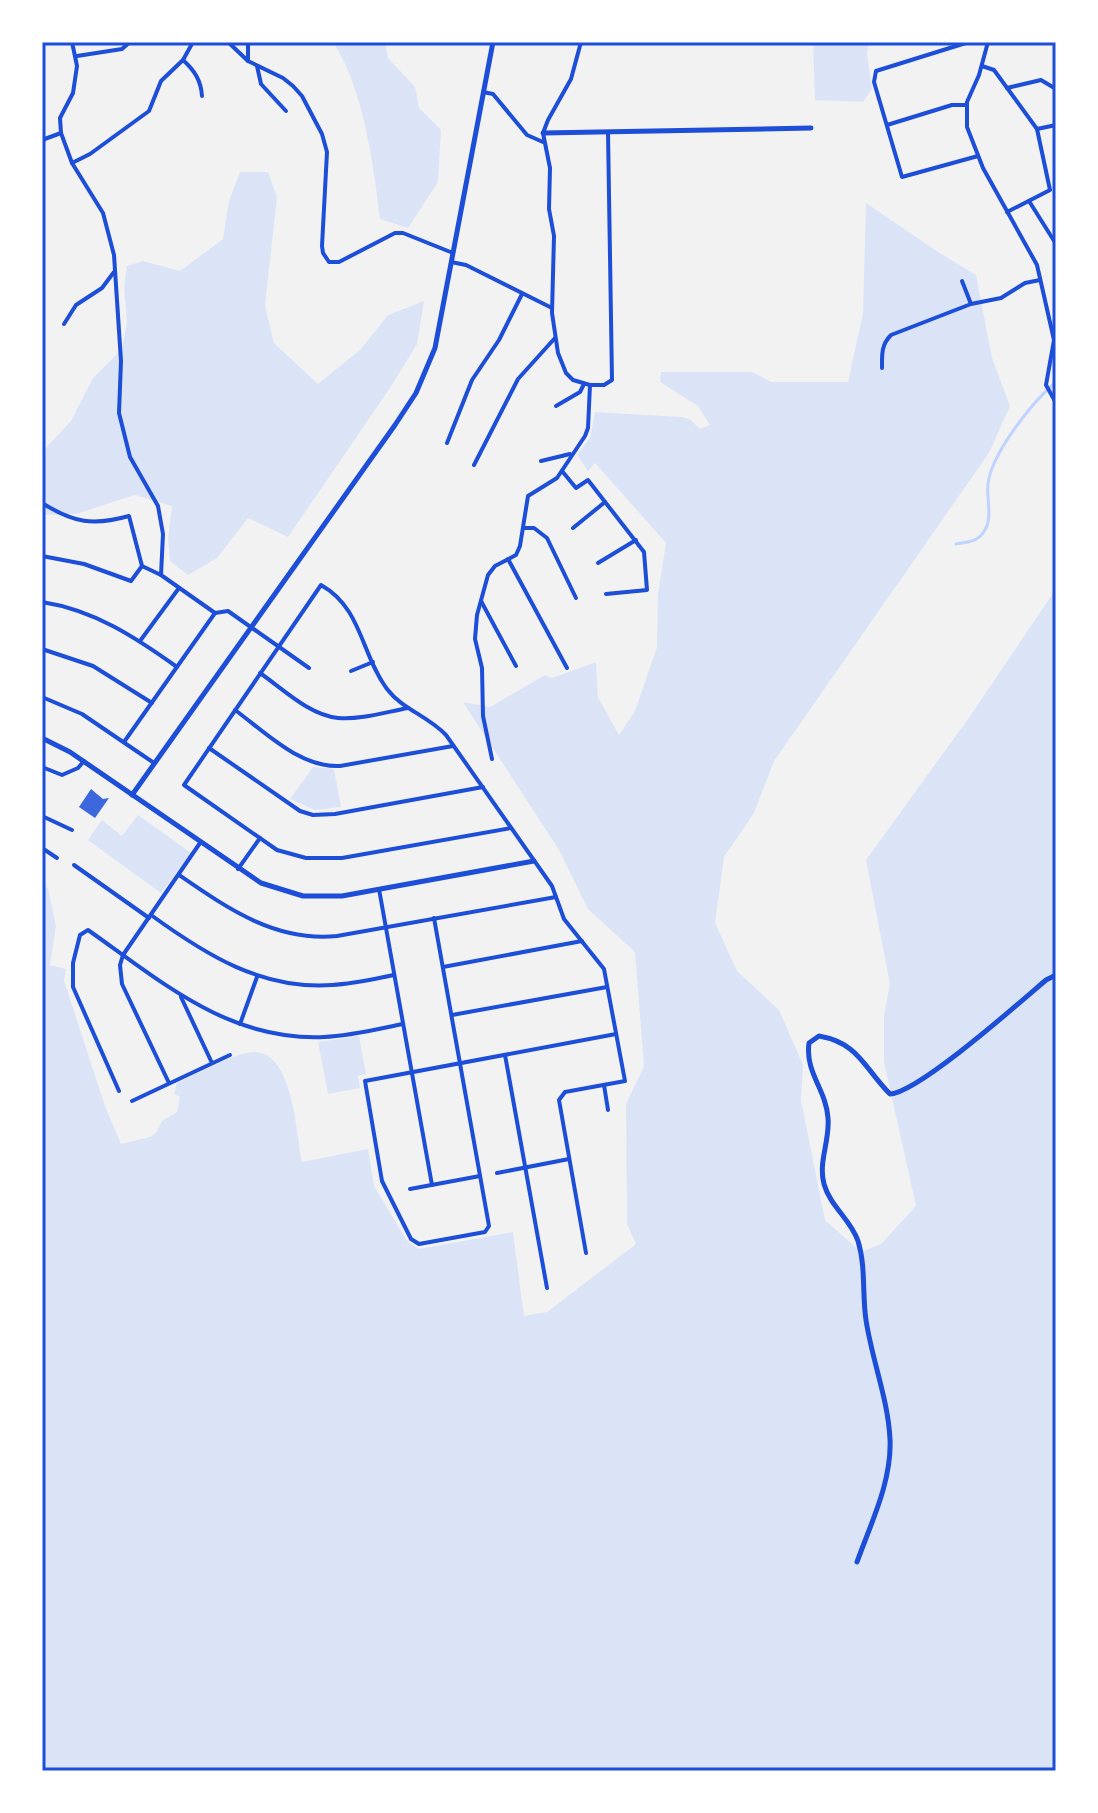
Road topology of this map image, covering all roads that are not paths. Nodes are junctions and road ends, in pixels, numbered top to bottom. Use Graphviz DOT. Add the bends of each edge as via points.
graph roads {
  1 [pos="72,42"];
  2 [pos="130,42"];
  3 [pos="193,42"];
  4 [pos="228,42"];
  5 [pos="248,42"];
  6 [pos="493,42"];
  7 [pos="581,42"];
  8 [pos="969,42"];
  9 [pos="988,42"];
  10 [pos="77,56"];
  11 [pos="183,60"];
  12 [pos="248,61"];
  13 [pos="257,66"];
  14 [pos="982,66"];
  15 [pos="1007,88"];
  16 [pos="1056,89"];
  17 [pos="483,92"];
  18 [pos="202,96"];
  19 [pos="966,105"];
  20 [pos="286,111"];
  21 [pos="887,125"];
  22 [pos="1056,125"];
  23 [pos="811,128"];
  24 [pos="1037,129"];
  25 [pos="608,132"];
  26 [pos="61,133"];
  27 [pos="543,133"];
  28 [pos="42,140"];
  29 [pos="543,142"];
  30 [pos="978,156"];
  31 [pos="72,163"];
  32 [pos="1029,201"];
  33 [pos="1007,212"];
  34 [pos="1056,244"];
  35 [pos="453,253"];
  36 [pos="451,262"];
  37 [pos="115,269"];
  38 [pos="1040,280"];
  39 [pos="962,281"];
  40 [pos="522,294"];
  41 [pos="971,304"];
  42 [pos="552,308"];
  43 [pos="64,324"];
  44 [pos="555,338"];
  45 [pos="882,368"];
  46 [pos="587,384"];
  47 [pos="1056,403"];
  48 [pos="556,406"];
  49 [pos="447,443"];
  50 [pos="572,454"];
  51 [pos="541,461"];
  52 [pos="474,465"];
  53 [pos="562,471"];
  54 [pos="606,502"];
  55 [pos="42,503"];
  56 [pos="523,528"];
  57 [pos="573,528"];
  58 [pos="636,540"];
  59 [pos="42,556"];
  60 [pos="508,559"];
  61 [pos="598,563"];
  62 [pos="142,566"];
  63 [pos="161,575"];
  64 [pos="179,587"];
  65 [pos="606,594"];
  66 [pos="576,598"];
  67 [pos="480,599"];
  68 [pos="42,602"];
  69 [pos="215,613"];
  70 [pos="251,627"];
  71 [pos="140,641"];
  72 [pos="279,647"];
  73 [pos="42,649"];
  74 [pos="373,662"];
  75 [pos="516,666"];
  76 [pos="177,667"];
  77 [pos="309,668"];
  78 [pos="567,668"];
  79 [pos="351,671"];
  80 [pos="260,673"];
  81 [pos="42,697"];
  82 [pos="152,703"];
  83 [pos="408,708"];
  84 [pos="235,710"];
  85 [pos="42,738"];
  86 [pos="124,742"];
  87 [pos="453,746"];
  88 [pos="209,748"];
  89 [pos="492,759"];
  90 [pos="84,761"];
  91 [pos="154,763"];
  92 [pos="42,767"];
  93 [pos="483,787"];
  94 [pos="132,795"];
  95 [pos="42,816"];
  96 [pos="511,828"];
  97 [pos="72,830"];
  98 [pos="260,838"];
  99 [pos="200,843"];
  100 [pos="42,848"];
  101 [pos="57,858"];
  102 [pos="534,861"];
  103 [pos="74,865"];
  104 [pos="238,869"];
  105 [pos="179,875"];
  106 [pos="379,889"];
  107 [pos="556,897"];
  108 [pos="150,917"];
  109 [pos="434,918"];
  110 [pos="386,927"];
  111 [pos="582,941"];
  112 [pos="123,955"];
  113 [pos="443,967"];
  114 [pos="395,975"];
  115 [pos="1056,975"];
  116 [pos="257,976"];
  117 [pos="607,987"];
  118 [pos="181,996"];
  119 [pos="452,1015"];
  120 [pos="240,1024"];
  121 [pos="403,1024"];
  122 [pos="616,1034"];
  123 [pos="230,1055"];
  124 [pos="505,1055"];
  125 [pos="212,1063"];
  126 [pos="460,1063"];
  127 [pos="412,1072"];
  128 [pos="169,1083"];
  129 [pos="604,1085"];
  130 [pos="119,1091"];
  131 [pos="132,1101"];
  132 [pos="608,1110"];
  133 [pos="570,1159"];
  134 [pos="525,1168"];
  135 [pos="497,1173"];
  136 [pos="480,1176"];
  137 [pos="432,1185"];
  138 [pos="410,1189"];
  139 [pos="586,1253"];
  140 [pos="547,1288"];
  141 [pos="857,1562"];
  1 -- 10 [label="street"];
  2 -- 10 [label="street" via="122,49"];
  3 -- 11 [label="street"];
  4 -- 12 [label="street"];
  5 -- 12 [label="street"];
  6 -- 17 [label="street"];
  7 -- 27 [label="street" via="567,89"];
  8 -- 21 [label="street" via="876,71 874,82"];
  9 -- 14 [label="street"];
  10 -- 26 [label="street" via="73,93 60,118"];
  11 -- 18 [label="street" via="194,70"];
  11 -- 31 [label="street" via="161,81 149,111"];
  12 -- 13 [label="street"];
  13 -- 20 [label="street" via="261,84"];
  13 -- 35 [label="street" via="293,86 322,134 327,152 322,246 329,262 339,262 395,233"];
  14 -- 15 [label="street" via="994,70"];
  14 -- 19 [label="street"];
  15 -- 16 [label="street" via="1041,80"];
  15 -- 24 [label="street"];
  17 -- 29 [label="street" via="493,94 527,135"];
  17 -- 35 [label="street"];
  19 -- 21 [label="street"];
  19 -- 30 [label="street" via="967,127"];
  21 -- 30 [label="street" via="902,177"];
  22 -- 24 [label="street"];
  23 -- 25 [label="street"];
  24 -- 32 [label="street" via="1050,190"];
  25 -- 27 [label="street"];
  25 -- 46 [label="street" via="612,380"];
  26 -- 28 [label="street"];
  26 -- 31 [label="street"];
  27 -- 29 [label="street"];
  29 -- 42 [label="street" via="554,236"];
  30 -- 33 [label="street"];
  31 -- 37 [label="street" via="103,213"];
  32 -- 33 [label="street"];
  32 -- 34 [label="street"];
  33 -- 38 [label="street" via="1034,258"];
  35 -- 36 [label="street"];
  36 -- 40 [label="street"];
  36 -- 70 [label="street" via="435,348 416,393"];
  37 -- 43 [label="street" via="102,288 76,305"];
  37 -- 63 [label="street" via="119,413 130,457 158,506"];
  38 -- 41 [label="street" via="990,302"];
  38 -- 47 [label="street" via="1054,340 1048,388"];
  39 -- 41 [label="street"];
  40 -- 42 [label="street"];
  40 -- 49 [label="street" via="472,380"];
  41 -- 45 [label="street" via="891,335 882,351"];
  42 -- 44 [label="street"];
  44 -- 46 [label="street" via="566,373"];
  44 -- 52 [label="street" via="518,379"];
  46 -- 48 [label="street"];
  46 -- 50 [label="street" via="588,428"];
  50 -- 51 [label="street"];
  50 -- 53 [label="street"];
  53 -- 54 [label="street" via="576,488 588,480"];
  53 -- 56 [label="street" via="528,496"];
  54 -- 57 [label="street"];
  54 -- 58 [label="street"];
  55 -- 62 [label="street" via="78,521 101,524 129,516"];
  56 -- 60 [label="street" via="516,555"];
  56 -- 66 [label="street" via="542,532"];
  58 -- 61 [label="street"];
  58 -- 65 [label="street" via="644,552 647,590"];
  59 -- 62 [label="street" via="131,581"];
  60 -- 67 [label="street" via="488,575"];
  60 -- 78 [label="street"];
  62 -- 63 [label="street"];
  63 -- 64 [label="street"];
  64 -- 69 [label="street"];
  64 -- 71 [label="street"];
  67 -- 75 [label="street"];
  67 -- 89 [label="street" via="476,645"];
  68 -- 71 [label="street" via="96,617"];
  69 -- 70 [label="street" via="228,611"];
  69 -- 76 [label="street"];
  70 -- 72 [label="street"];
  70 -- 91 [label="street"];
  71 -- 76 [label="street"];
  72 -- 74 [label="street" via="321,585 350,611"];
  72 -- 77 [label="street"];
  72 -- 80 [label="street"];
  73 -- 82 [label="street" via="93,666"];
  74 -- 79 [label="street"];
  74 -- 83 [label="street" via="388,690"];
  76 -- 82 [label="street"];
  80 -- 83 [label="street" via="315,712 335,718"];
  80 -- 84 [label="street"];
  81 -- 86 [label="street" via="69,706"];
  82 -- 86 [label="street"];
  83 -- 87 [label="street" via="438,726"];
  84 -- 87 [label="street" via="302,758 325,765"];
  84 -- 88 [label="street"];
  85 -- 90 [label="street"];
  86 -- 91 [label="street"];
  87 -- 93 [label="street"];
  88 -- 93 [label="street" via="293,807 313,815"];
  88 -- 98 [label="street" via="184,785"];
  90 -- 92 [label="street" via="62,775"];
  90 -- 94 [label="street"];
  91 -- 94 [label="street"];
  93 -- 96 [label="street"];
  94 -- 99 [label="street"];
  95 -- 97 [label="street"];
  96 -- 98 [label="street" via="322,860 288,854"];
  96 -- 102 [label="street"];
  98 -- 104 [label="street"];
  99 -- 104 [label="street"];
  99 -- 105 [label="street"];
  100 -- 101 [label="street"];
  102 -- 106 [label="street"];
  102 -- 107 [label="street"];
  103 -- 108 [label="street"];
  104 -- 106 [label="street" via="261,883 303,896"];
  105 -- 108 [label="street"];
  105 -- 110 [label="street" via="236,913 284,932 327,937"];
  106 -- 110 [label="street"];
  107 -- 109 [label="street"];
  107 -- 111 [label="street" via="564,919"];
  108 -- 112 [label="street"];
  108 -- 116 [label="street" via="202,951"];
  109 -- 110 [label="street"];
  109 -- 113 [label="street"];
  110 -- 114 [label="street"];
  111 -- 113 [label="street"];
  111 -- 117 [label="street" via="604,969"];
  112 -- 118 [label="street"];
  112 -- 128 [label="street" via="122,984"];
  112 -- 130 [label="street" via="88,930 80,935 71,973 75,995"];
  113 -- 119 [label="street"];
  114 -- 116 [label="street" via="317,986"];
  114 -- 121 [label="street"];
  115 -- 141 [label="street" via="932,1073 898,1093 890,1094 846,1044 819,1036 809,1043 809,1065 828,1117 821,1167 825,1186 858,1240 865,1318 890,1436 888,1470"];
  116 -- 120 [label="street"];
  117 -- 119 [label="street"];
  117 -- 122 [label="street"];
  118 -- 120 [label="street"];
  118 -- 125 [label="street"];
  119 -- 126 [label="street"];
  120 -- 121 [label="street" via="275,1034 320,1037"];
  121 -- 127 [label="street"];
  122 -- 124 [label="street"];
  122 -- 129 [label="street" via="625,1081"];
  123 -- 125 [label="street"];
  124 -- 126 [label="street"];
  124 -- 134 [label="street"];
  125 -- 128 [label="street"];
  126 -- 127 [label="street"];
  126 -- 136 [label="street"];
  127 -- 136 [label="street" via="365,1081 382,1181 411,1239 419,1244 485,1232 489,1226"];
  127 -- 137 [label="street"];
  128 -- 131 [label="street"];
  129 -- 132 [label="street"];
  129 -- 133 [label="street" via="565,1092 559,1100"];
  133 -- 134 [label="street"];
  133 -- 139 [label="street"];
  134 -- 135 [label="street"];
  134 -- 140 [label="street"];
  136 -- 137 [label="street"];
  137 -- 138 [label="street"];
}
